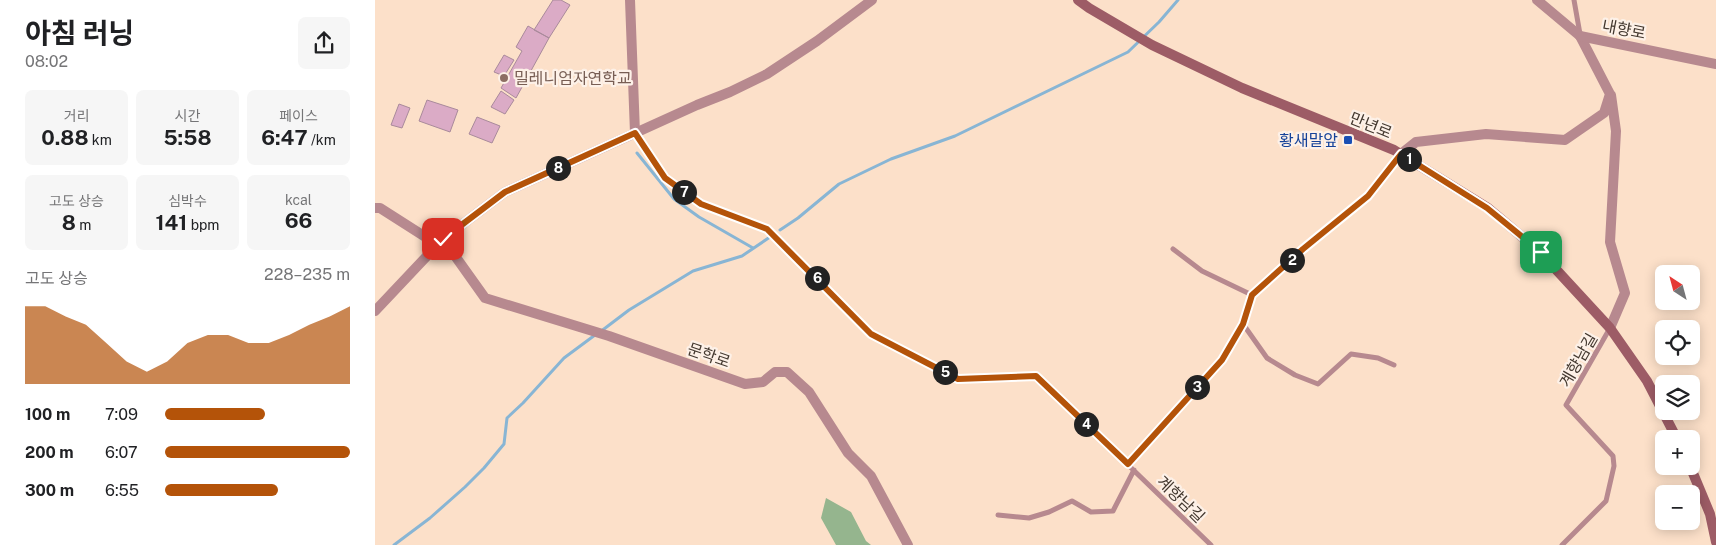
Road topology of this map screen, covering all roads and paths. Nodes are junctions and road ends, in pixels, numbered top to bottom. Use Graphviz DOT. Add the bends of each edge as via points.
graph roads {
  1 [pos="630,0"];
  2 [pos="872,0"];
  3 [pos="1078,0"];
  4 [pos="1537,0"];
  5 [pos="1574,0"];
  6 [pos="1580,36"];
  7 [pos="1716,64"];
  8 [pos="1610,94"];
  9 [pos="635,133"];
  10 [pos="1401,154"];
  11 [pos="377,210"];
  12 [pos="441,242"];
  13 [pos="1173,249"];
  14 [pos="1252,295"];
  15 [pos="375,311"];
  16 [pos="1243,324"];
  17 [pos="1610,328"];
  18 [pos="1394,365"];
  19 [pos="1672,430"];
  20 [pos="1128,464"];
  21 [pos="1134,470"];
  22 [pos="1694,475"];
  23 [pos="998,515"];
  24 [pos="1716,542"];
  25 [pos="908,545"];
  26 [pos="1211,545"];
  27 [pos="1562,545"];
  1 -- 9 [label="street"];
  2 -- 9 [label="street" via="767,74"];
  3 -- 10 [label="main road, 만년로" via="1153,45 1242,88"];
  4 -- 6 [label="street, 내향로"];
  5 -- 6 [label="lane"];
  6 -- 7 [label="street, 내향로"];
  6 -- 8 [label="street"];
  8 -- 10 [label="street" via="1604,113 1565,140 1486,134 1416,142"];
  8 -- 17 [label="street" via="1617,131 1610,242 1625,293"];
  9 -- 12 [label="street" via="505,192"];
  9 -- 20 [label="lane, 계향남길" via="665,178 701,204 767,229 871,334 958,379 1036,376"];
  10 -- 14 [label="lane" via="1368,196"];
  10 -- 17 [label="main road, 만년로" via="1487,208 1541,252"];
  11 -- 12 [label="street"];
  12 -- 15 [label="street"];
  12 -- 25 [label="street, 문학로" via="485,298 609,336 745,384 763,382 775,372 787,372 809,392 848,453 871,476"];
  13 -- 14 [label="lane" via="1202,271"];
  14 -- 16 [label="lane"];
  16 -- 18 [label="lane" via="1267,358 1318,384 1351,354 1378,358"];
  16 -- 20 [label="lane" via="1222,360"];
  17 -- 19 [label="main road, 만년로" via="1647,381"];
  17 -- 27 [label="lane, 계향남길" via="1565,405 1613,456 1614,466 1606,501"];
  20 -- 21 [label="lane, 계향남길"];
  21 -- 23 [label="lane, 계향남길" via="1113,511 1091,512 1072,502 1029,518"];
  21 -- 26 [label="lane, 계향남길"];
  22 -- 24 [label="main road" via="1710,514"];
}
